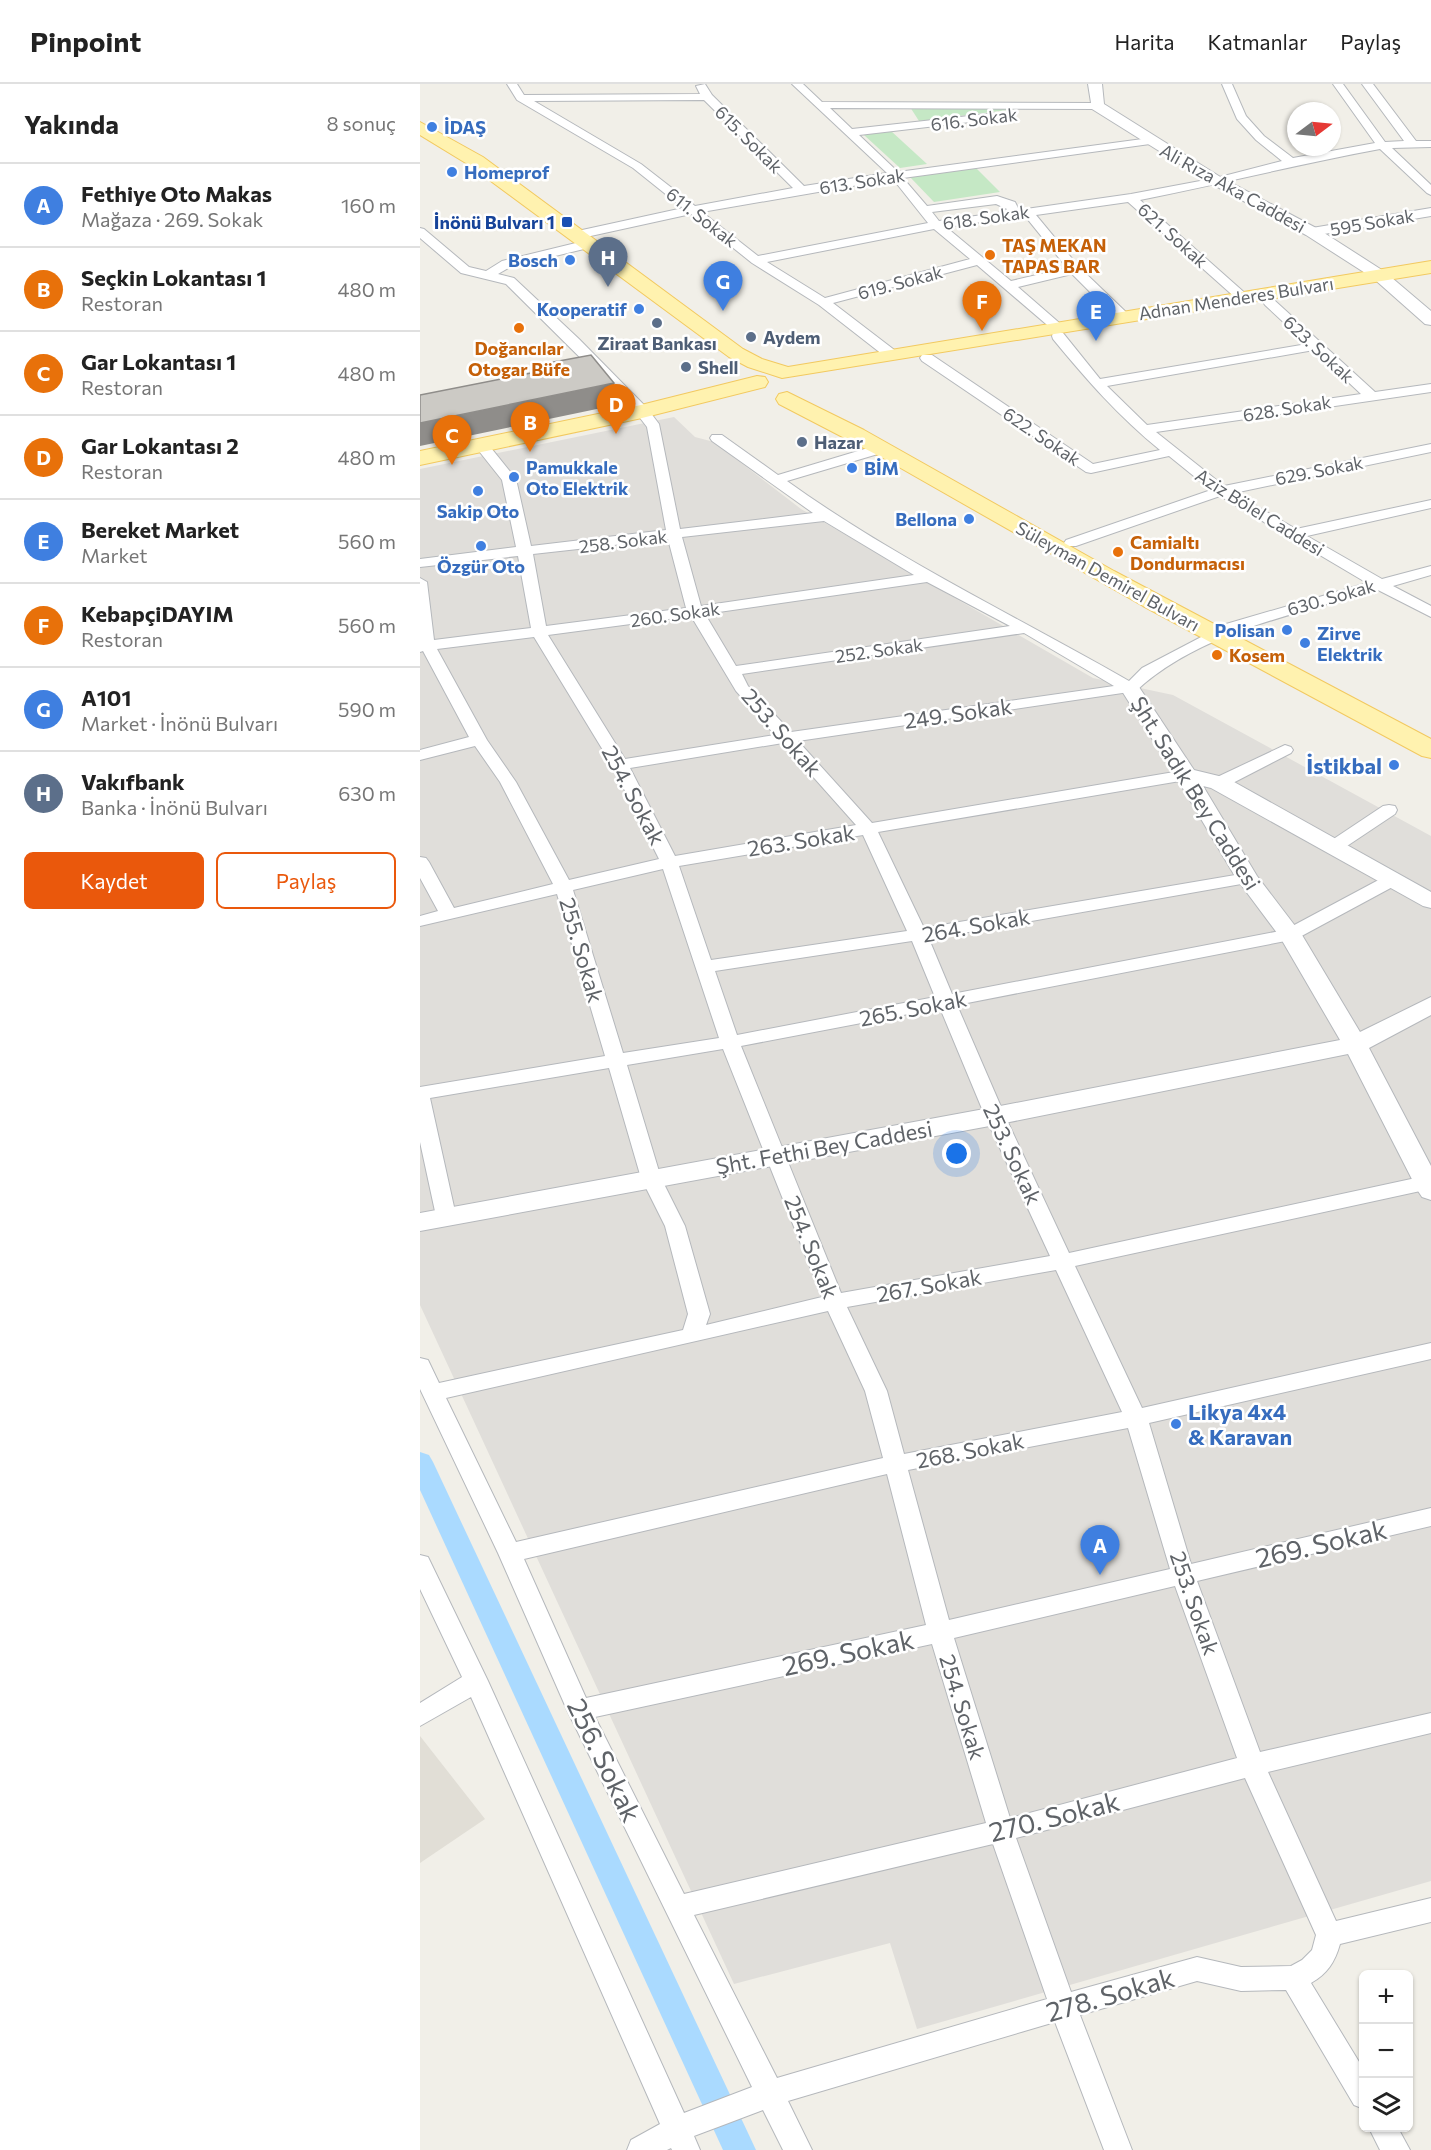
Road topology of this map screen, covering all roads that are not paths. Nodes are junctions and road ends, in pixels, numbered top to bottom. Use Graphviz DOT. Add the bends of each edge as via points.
graph roads {
  1 [pos="512,84"];
  2 [pos="699,84"];
  3 [pos="797,84"];
  4 [pos="1095,84"];
  5 [pos="1227,84"];
  6 [pos="1338,84"];
  7 [pos="1367,84"];
  8 [pos="707,97"];
  9 [pos="520,98"];
  10 [pos="819,105"];
  11 [pos="904,105"];
  12 [pos="1097,106"];
  13 [pos="919,125"];
  14 [pos="420,127"];
  15 [pos="851,133"];
  16 [pos="420,138"];
  17 [pos="1150,141"];
  18 [pos="1431,144"];
  19 [pos="1413,145"];
  20 [pos="1382,146"];
  21 [pos="1291,162"];
  22 [pos="895,175"];
  23 [pos="1217,181"];
  24 [pos="1430,190"];
  25 [pos="802,191"];
  26 [pos="1131,198"];
  27 [pos="693,209"];
  28 [pos="924,210"];
  29 [pos="1027,211"];
  30 [pos="1431,212"];
  31 [pos="1010,214"];
  32 [pos="545,215"];
  33 [pos="936,225"];
  34 [pos="420,232"];
  35 [pos="1312,232"];
  36 [pos="578,240"];
  37 [pos="756,260"];
  38 [pos="978,261"];
  39 [pos="1431,267"];
  40 [pos="1074,270"];
  41 [pos="487,276"];
  42 [pos="1431,276"];
  43 [pos="1384,278"];
  44 [pos="1010,285"];
  45 [pos="1242,297"];
  46 [pos="823,302"];
  47 [pos="1269,302"];
  48 [pos="1123,317"];
  49 [pos="1431,320"];
  50 [pos="1058,331"];
  51 [pos="1316,346"];
  52 [pos="891,355"];
  53 [pos="927,358"];
  54 [pos="788,372"];
  55 [pos="757,381"];
  56 [pos="1097,384"];
  57 [pos="813,387"];
  58 [pos="1429,390"];
  59 [pos="1370,395"];
  60 [pos="782,398"];
  61 [pos="642,411"];
  62 [pos="1144,430"];
  63 [pos="717,438"];
  64 [pos="482,446"];
  65 [pos="883,448"];
  66 [pos="1431,448"];
  67 [pos="1169,452"];
  68 [pos="420,458"];
  69 [pos="776,480"];
  70 [pos="1221,490"];
  71 [pos="1431,504"];
  72 [pos="826,516"];
  73 [pos="1294,534"];
  74 [pos="674,535"];
  75 [pos="1071,543"];
  76 [pos="525,553"];
  77 [pos="420,563"];
  78 [pos="1431,570"];
  79 [pos="929,577"];
  80 [pos="420,582"];
  81 [pos="1377,583"];
  82 [pos="694,611"];
  83 [pos="1431,612"];
  84 [pos="1026,628"];
  85 [pos="1223,631"];
  86 [pos="539,632"];
  87 [pos="424,646"];
  88 [pos="733,671"];
  89 [pos="1130,688"];
  90 [pos="1431,735"];
  91 [pos="786,738"];
  92 [pos="479,740"];
  93 [pos="1285,750"];
  94 [pos="1431,750"];
  95 [pos="420,755"];
  96 [pos="620,765"];
  97 [pos="1186,776"];
  98 [pos="1220,783"];
  99 [pos="1389,810"];
  100 [pos="869,830"];
  101 [pos="1335,846"];
  102 [pos="669,861"];
  103 [pos="420,862"];
  104 [pos="1247,878"];
  105 [pos="1392,880"];
  106 [pos="564,888"];
  107 [pos="1431,901"];
  108 [pos="449,915"];
  109 [pos="420,921"];
  110 [pos="918,935"];
  111 [pos="1290,935"];
  112 [pos="704,967"];
  113 [pos="946,1002"];
  114 [pos="1431,1005"];
  115 [pos="730,1042"];
  116 [pos="1355,1045"];
  117 [pos="615,1062"];
  118 [pos="420,1095"];
  119 [pos="995,1116"];
  120 [pos="775,1157"];
  121 [pos="651,1178"];
  122 [pos="1428,1187"];
  123 [pos="446,1216"];
  124 [pos="420,1222"];
  125 [pos="1064,1261"];
  126 [pos="834,1302"];
  127 [pos="692,1336"];
  128 [pos="1431,1351"];
  129 [pos="420,1366"];
  130 [pos="433,1393"];
  131 [pos="1136,1418"];
  132 [pos="894,1464"];
  133 [pos="1431,1517"];
  134 [pos="510,1553"];
  135 [pos="420,1564"];
  136 [pos="1184,1575"];
  137 [pos="940,1632"];
  138 [pos="476,1680"];
  139 [pos="579,1710"];
  140 [pos="420,1716"];
  141 [pos="1431,1723"];
  142 [pos="1252,1765"];
  143 [pos="1000,1831"];
  144 [pos="677,1908"];
  145 [pos="1431,1910"];
  146 [pos="1329,1935"];
  147 [pos="1293,1978"];
  148 [pos="1063,2007"];
  149 [pos="1359,2088"];
  150 [pos="760,2098"];
  151 [pos="1386,2132"];
  152 [pos="686,2134"];
  153 [pos="641,2150"];
  154 [pos="798,2150"];
  155 [pos="1118,2150"];
  156 [pos="1396,2150"];
  1 -- 9 [label="street"];
  2 -- 8 [label="street, 615. Sokak"];
  3 -- 10 [label="street, Aziz Bölel Caddesi"];
  4 -- 12 [label="street"];
  5 -- 21 [label="street" via="1241,117"];
  6 -- 20 [label="street"];
  7 -- 19 [label="street"];
  8 -- 9 [label="street"];
  8 -- 25 [label="street, 615. Sokak"];
  9 -- 27 [label="street, 611. Sokak" via="637,166"];
  10 -- 11 [label="street"];
  10 -- 15 [label="street, Aziz Bölel Caddesi"];
  11 -- 12 [label="street"];
  11 -- 13 [label="street"];
  12 -- 13 [label="street, 616. Sokak"];
  12 -- 17 [label="street, Ali Rıza Aka Caddesi"];
  13 -- 15 [label="street, 616. Sokak"];
  14 -- 32 [label="main road" via="476,161"];
  15 -- 22 [label="street, Aziz Bölel Caddesi"];
  16 -- 32 [label="main road"];
  17 -- 22 [label="street, 613. Sokak"];
  17 -- 23 [label="street, Ali Rıza Aka Caddesi"];
  18 -- 19 [label="street, 618. Sokak"];
  19 -- 20 [label="street, 618. Sokak"];
  20 -- 21 [label="street, 618. Sokak"];
  20 -- 24 [label="street"];
  21 -- 23 [label="street, 618. Sokak"];
  22 -- 25 [label="street, 613. Sokak"];
  22 -- 28 [label="street, Aziz Bölel Caddesi"];
  23 -- 26 [label="street, 618. Sokak"];
  23 -- 35 [label="street, Ali Rıza Aka Caddesi"];
  25 -- 27 [label="street, 613. Sokak"];
  26 -- 29 [label="street, 618. Sokak"];
  26 -- 45 [label="street, 621. Sokak"];
  27 -- 36 [label="street, 613. Sokak"];
  27 -- 37 [label="street, 611. Sokak"];
  28 -- 31 [label="street" via="997,200 1011,205"];
  28 -- 33 [label="street, Aziz Bölel Caddesi"];
  29 -- 31 [label="street, 618. Sokak"];
  29 -- 40 [label="street"];
  30 -- 35 [label="street, 595 Sokak"];
  31 -- 33 [label="street, 618. Sokak"];
  32 -- 36 [label="main road"];
  33 -- 37 [label="street, 618. Sokak"];
  33 -- 38 [label="street, Aziz Bölel Caddesi"];
  34 -- 41 [label="street, 253. Sokak" via="465,270"];
  35 -- 43 [label="street, Ali Rıza Aka Caddesi"];
  36 -- 41 [label="street, 613. Sokak" via="506,264"];
  36 -- 54 [label="main road" via="736,353"];
  36 -- 55 [label="main road"];
  37 -- 46 [label="street, 611. Sokak"];
  38 -- 44 [label="street, Aziz Bölel Caddesi"];
  38 -- 46 [label="street, 619. Sokak"];
  39 -- 43 [label="main road, Adnan Menderes Bulvarı"];
  40 -- 44 [label="street"];
  40 -- 48 [label="street"];
  41 -- 61 [label="street, 253. Sokak" via="510,281"];
  42 -- 43 [label="main road, Adnan Menderes Bulvarı"];
  43 -- 45 [label="main road, Adnan Menderes Bulvarı"];
  43 -- 47 [label="main road, Adnan Menderes Bulvarı"];
  43 -- 49 [label="street, Ali Rıza Aka Caddesi"];
  44 -- 50 [label="street, Aziz Bölel Caddesi"];
  45 -- 48 [label="main road, Adnan Menderes Bulvarı"];
  46 -- 52 [label="street, 611. Sokak"];
  47 -- 50 [label="main road, Adnan Menderes Bulvarı"];
  47 -- 51 [label="street, 623. Sokak"];
  48 -- 50 [label="main road, Adnan Menderes Bulvarı"];
  50 -- 52 [label="main road, Adnan Menderes Bulvarı"];
  50 -- 53 [label="main road, Adnan Menderes Bulvarı"];
  50 -- 56 [label="street, Aziz Bölel Caddesi"];
  51 -- 56 [label="street"];
  51 -- 59 [label="street, 623. Sokak"];
  52 -- 54 [label="main road, Adnan Menderes Bulvarı"];
  53 -- 57 [label="main road, Adnan Menderes Bulvarı" via="861,370"];
  53 -- 67 [label="street, 622. Sokak" via="1091,469"];
  54 -- 55 [label="main road, Adnan Menderes Bulvarı" via="772,373"];
  54 -- 57 [label="main road" via="809,377"];
  55 -- 60 [label="main road" via="758,391"];
  55 -- 61 [label="main road, Adnan Menderes Bulvarı"];
  56 -- 62 [label="street, Aziz Bölel Caddesi"];
  57 -- 60 [label="main road, Adnan Menderes Bulvarı" via="798,397"];
  57 -- 75 [label="main road, Süleyman Demirel Bulvarı"];
  58 -- 59 [label="street, 628. Sokak"];
  59 -- 62 [label="street, 628. Sokak"];
  60 -- 61 [label="main road, Adnan Menderes Bulvarı"];
  60 -- 65 [label="main road, Süleyman Demirel Bulvarı" via="812,409"];
  61 -- 64 [label="main road"];
  61 -- 74 [label="street, 253. Sokak" via="654,427"];
  62 -- 67 [label="street, Aziz Bölel Caddesi"];
  63 -- 69 [label="street, Şht. Sadık Bey Caddesi"];
  64 -- 68 [label="main road"];
  64 -- 76 [label="street, 254. Sokak" via="509,479"];
  65 -- 69 [label="street"];
  65 -- 85 [label="main road, Süleyman Demirel Bulvarı"];
  66 -- 70 [label="street, 629. Sokak"];
  67 -- 70 [label="street, Aziz Bölel Caddesi"];
  69 -- 72 [label="street, Şht. Sadık Bey Caddesi"];
  70 -- 73 [label="street, Aziz Bölel Caddesi"];
  70 -- 75 [label="street, 629. Sokak"];
  71 -- 73 [label="street"];
  72 -- 74 [label="street, 258. Sokak"];
  72 -- 79 [label="street, Şht. Sadık Bey Caddesi"];
  73 -- 81 [label="street, Aziz Bölel Caddesi"];
  74 -- 76 [label="street, 258. Sokak"];
  74 -- 82 [label="street, 253. Sokak"];
  75 -- 85 [label="main road, Süleyman Demirel Bulvarı" via="1207,616"];
  76 -- 77 [label="street, 258. Sokak"];
  76 -- 86 [label="street, 254. Sokak"];
  78 -- 81 [label="street, 630. Sokak"];
  79 -- 82 [label="street, 260. Sokak"];
  79 -- 84 [label="street, Şht. Sadık Bey Caddesi"];
  80 -- 87 [label="street, 255. Sokak"];
  81 -- 83 [label="street, Aziz Bölel Caddesi"];
  81 -- 85 [label="street, 630. Sokak"];
  82 -- 86 [label="street, 260. Sokak"];
  82 -- 88 [label="street, 253. Sokak"];
  84 -- 88 [label="street, 252. Sokak"];
  84 -- 89 [label="street, Şht. Sadık Bey Caddesi"];
  85 -- 89 [label="street, 630. Sokak" via="1148,671"];
  85 -- 90 [label="main road, Süleyman Demirel Bulvarı"];
  85 -- 94 [label="main road, Süleyman Demirel Bulvarı"];
  86 -- 87 [label="street, 260. Sokak"];
  86 -- 96 [label="street, 254. Sokak"];
  87 -- 92 [label="street, 255. Sokak"];
  88 -- 91 [label="street, 253. Sokak" via="742,688"];
  89 -- 91 [label="street, 249. Sokak"];
  89 -- 97 [label="street, Şht. Sadık Bey Caddesi"];
  91 -- 96 [label="street, 249. Sokak"];
  91 -- 100 [label="street, 253. Sokak"];
  92 -- 95 [label="street"];
  92 -- 106 [label="street, 255. Sokak" via="508,782"];
  93 -- 98 [label="street"];
  96 -- 102 [label="street, 254. Sokak"];
  97 -- 98 [label="street"];
  97 -- 100 [label="street, 263. Sokak"];
  97 -- 104 [label="street, Şht. Sadık Bey Caddesi"];
  98 -- 101 [label="street"];
  99 -- 101 [label="street"];
  100 -- 102 [label="street, 263. Sokak"];
  100 -- 110 [label="street, 253. Sokak"];
  101 -- 105 [label="street"];
  102 -- 106 [label="street, 263. Sokak"];
  102 -- 112 [label="street, 254. Sokak"];
  103 -- 108 [label="street"];
  104 -- 110 [label="street, 264. Sokak"];
  104 -- 111 [label="street, Şht. Sadık Bey Caddesi"];
  105 -- 107 [label="street"];
  105 -- 111 [label="street, 265. Sokak"];
  106 -- 108 [label="street, 263. Sokak"];
  106 -- 117 [label="street, 255. Sokak"];
  108 -- 109 [label="street, 263. Sokak"];
  110 -- 112 [label="street, 264. Sokak"];
  110 -- 113 [label="street, 253. Sokak"];
  111 -- 113 [label="street, 265. Sokak"];
  111 -- 116 [label="street, Şht. Sadık Bey Caddesi"];
  112 -- 115 [label="street, 254. Sokak"];
  113 -- 115 [label="street, 265. Sokak"];
  113 -- 119 [label="street, 253. Sokak"];
  114 -- 116 [label="street, Şht. Fethi Bey Caddesi"];
  115 -- 117 [label="street, 265. Sokak"];
  115 -- 120 [label="street, 254. Sokak"];
  116 -- 119 [label="street, Şht. Fethi Bey Caddesi"];
  116 -- 122 [label="street, Şht. Sadık Bey Caddesi"];
  117 -- 118 [label="street, 265. Sokak"];
  117 -- 121 [label="street, 255. Sokak"];
  118 -- 123 [label="street"];
  119 -- 120 [label="street, Şht. Fethi Bey Caddesi"];
  119 -- 125 [label="street, 253. Sokak"];
  120 -- 121 [label="street, Şht. Fethi Bey Caddesi"];
  120 -- 126 [label="street, 254. Sokak"];
  121 -- 123 [label="street, Şht. Fethi Bey Caddesi"];
  121 -- 127 [label="street, 255. Sokak" via="675,1226 699,1314"];
  122 -- 125 [label="street, 267. Sokak"];
  123 -- 124 [label="street, Şht. Fethi Bey Caddesi"];
  125 -- 126 [label="street, 267. Sokak"];
  125 -- 131 [label="street, 253. Sokak"];
  126 -- 127 [label="street, 267. Sokak"];
  126 -- 132 [label="street, 254. Sokak" via="876,1391"];
  127 -- 130 [label="street, 267. Sokak"];
  128 -- 131 [label="street, 268. Sokak"];
  129 -- 130 [label="street, 256. Sokak"];
  130 -- 134 [label="street, 256. Sokak"];
  131 -- 132 [label="street, 268. Sokak"];
  131 -- 136 [label="street, 253. Sokak"];
  132 -- 134 [label="street, 268. Sokak"];
  132 -- 137 [label="street, 254. Sokak"];
  133 -- 136 [label="street, 269. Sokak"];
  134 -- 139 [label="street, 256. Sokak"];
  135 -- 138 [label="street"];
  136 -- 137 [label="street, 269. Sokak"];
  136 -- 142 [label="street, 253. Sokak"];
  137 -- 139 [label="street, 269. Sokak"];
  137 -- 143 [label="street, 254. Sokak"];
  138 -- 140 [label="street"];
  138 -- 152 [label="street"];
  139 -- 144 [label="street, 256. Sokak"];
  141 -- 142 [label="street, 270. Sokak"];
  142 -- 143 [label="street, 270. Sokak"];
  142 -- 146 [label="street, 253. Sokak"];
  143 -- 144 [label="street, 270. Sokak"];
  143 -- 148 [label="street, 254. Sokak"];
  144 -- 150 [label="street, 256. Sokak"];
  145 -- 146 [label="street"];
  146 -- 147 [label="street" via="1323,1956 1311,1969"];
  147 -- 148 [label="street, 278. Sokak" via="1241,1979 1197,1970"];
  147 -- 149 [label="street"];
  148 -- 150 [label="street, 278. Sokak"];
  148 -- 155 [label="street, 254. Sokak"];
  150 -- 152 [label="street, 278. Sokak"];
  150 -- 154 [label="street, 256. Sokak"];
  151 -- 156 [label="street"];
  152 -- 153 [label="street, 278. Sokak"];
}
